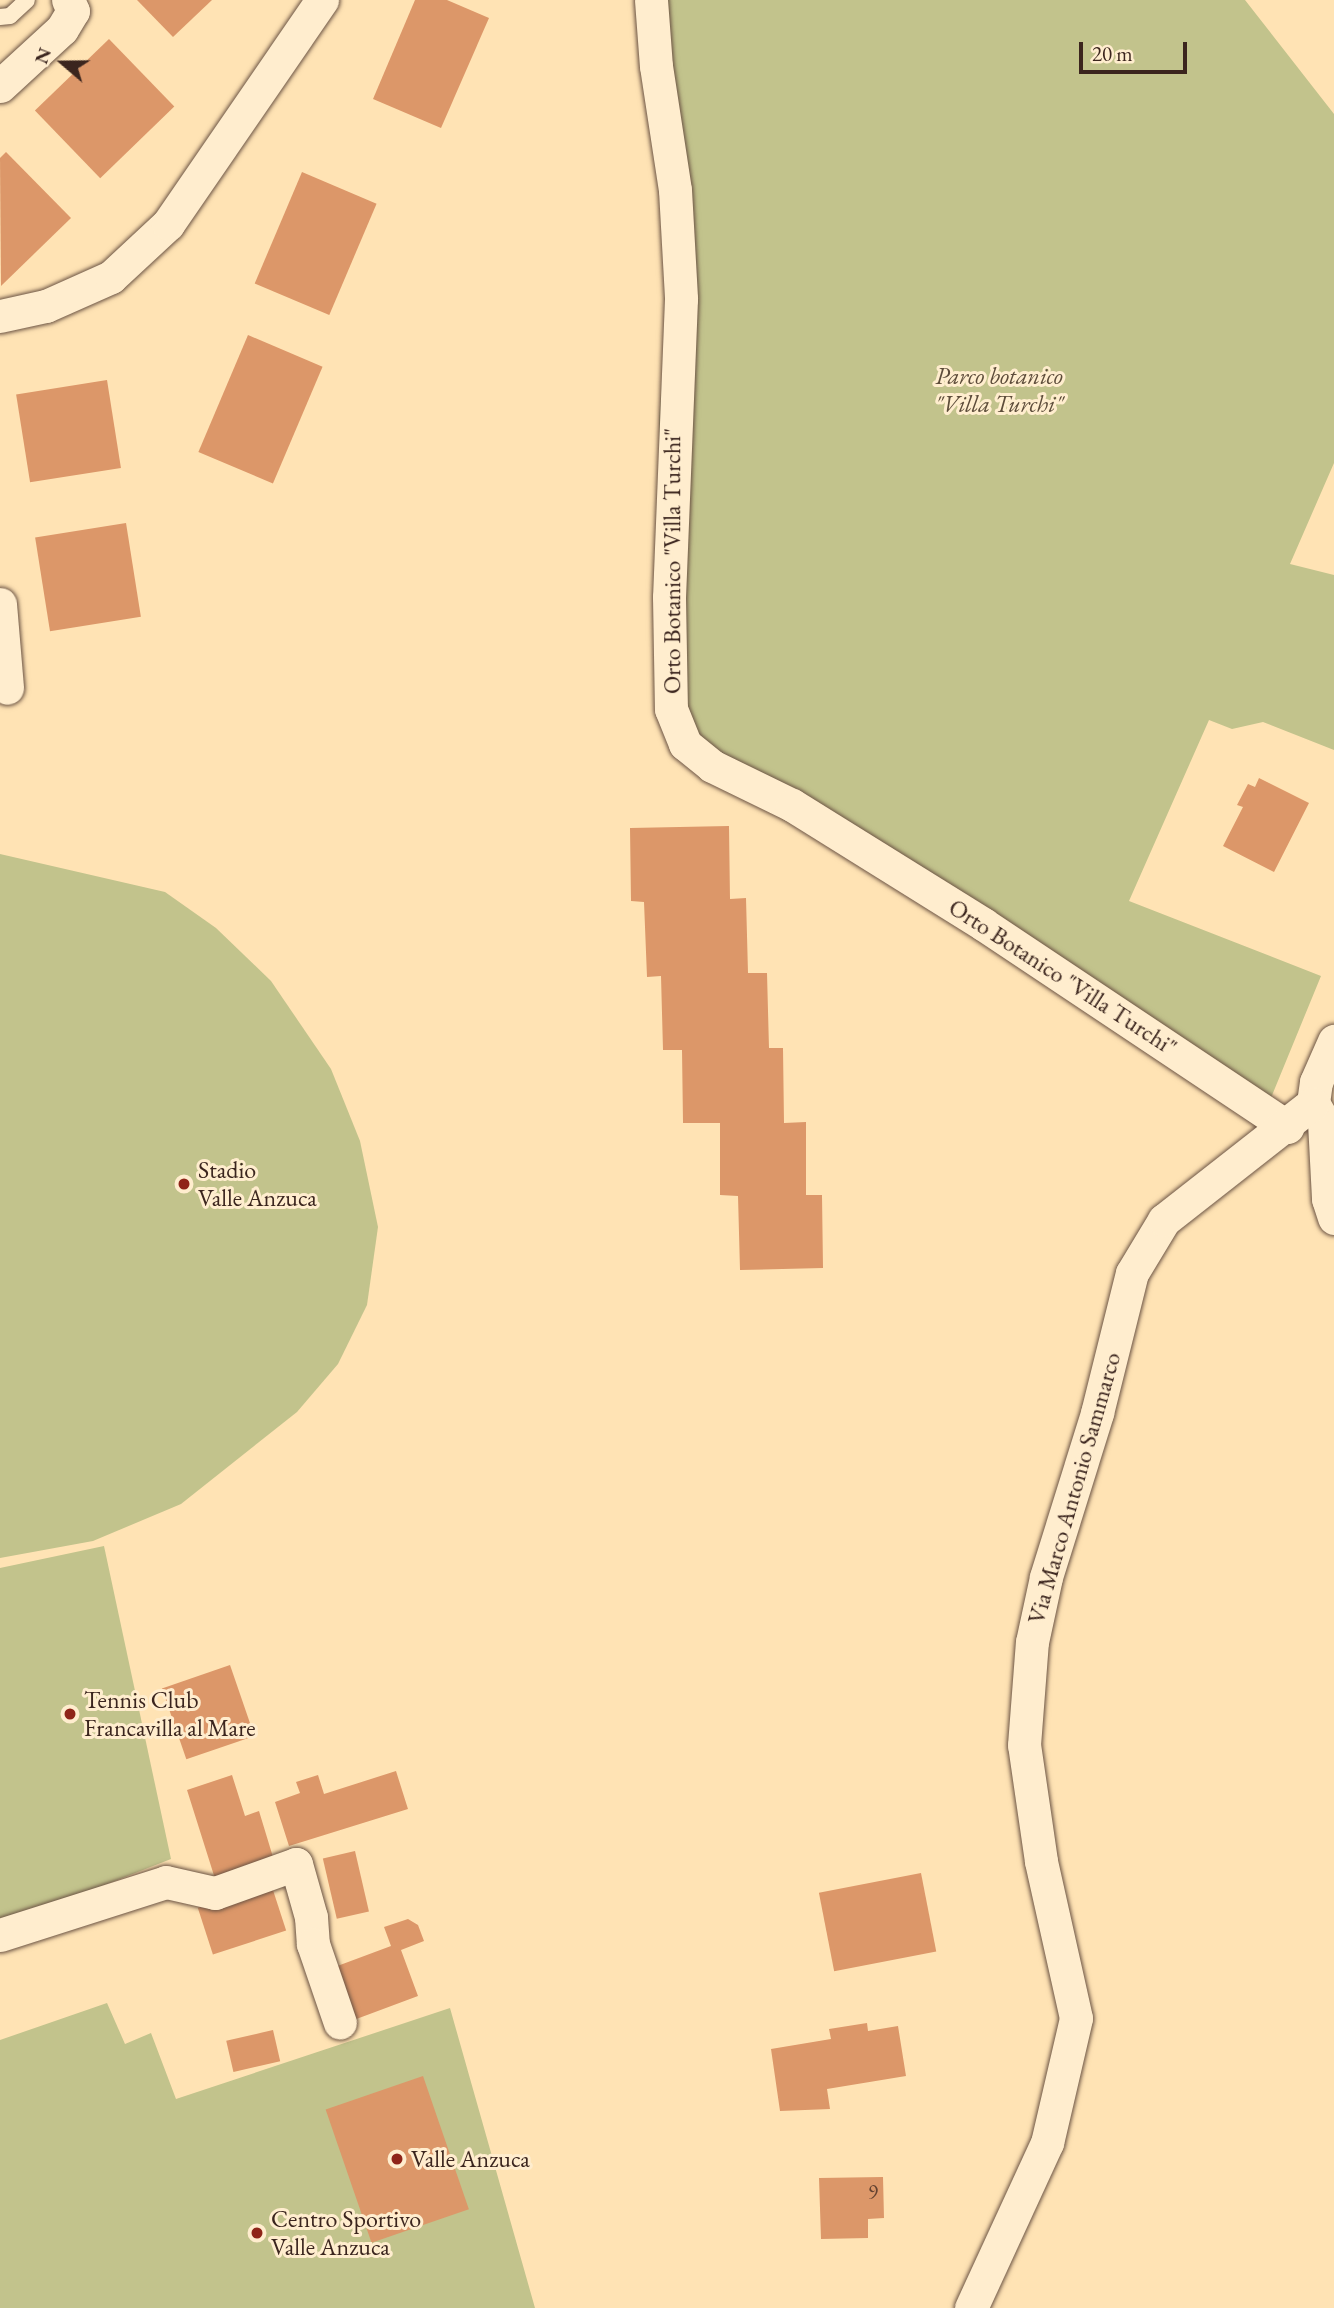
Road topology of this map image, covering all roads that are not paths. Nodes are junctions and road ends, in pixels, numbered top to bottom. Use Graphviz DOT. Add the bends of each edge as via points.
graph roads {
  1 [pos="27,0"];
  2 [pos="68,0"];
  3 [pos="322,0"];
  4 [pos="651,0"];
  5 [pos="0,17"];
  6 [pos="0,86"];
  7 [pos="0,316"];
  8 [pos="0,604"];
  9 [pos="7,688"];
  10 [pos="1334,1041"];
  11 [pos="1313,1103"];
  12 [pos="1279,1133"];
  13 [pos="1334,1218"];
  14 [pos="0,1935"];
  15 [pos="340,2023"];
  16 [pos="971,2308"];
  1 -- 5 [label="lane" via="10,16"];
  2 -- 6 [label="street" via="73,11 62,29"];
  3 -- 7 [label="street" via="168,224 111,277 46,306"];
  4 -- 12 [label="street, Orto Botanico \"Villa Turchi\"" via="675,190 680,286 671,709 685,744 712,766 792,805 983,923"];
  8 -- 9 [label="street"];
  10 -- 11 [label="street" via="1315,1082"];
  11 -- 12 [label="street, Via Marco Antonio Sammarco"];
  11 -- 13 [label="street" via="1324,1122 1328,1199"];
  12 -- 16 [label="street, Via Marco Antonio Sammarco" via="1164,1220 1132,1273 1097,1413 1046,1577 1032,1642 1024,1745 1041,1861 1076,2018 1047,2143"];
  14 -- 15 [label="street" via="166,1882 215,1893 296,1864 311,1917 313,1944"];
}
